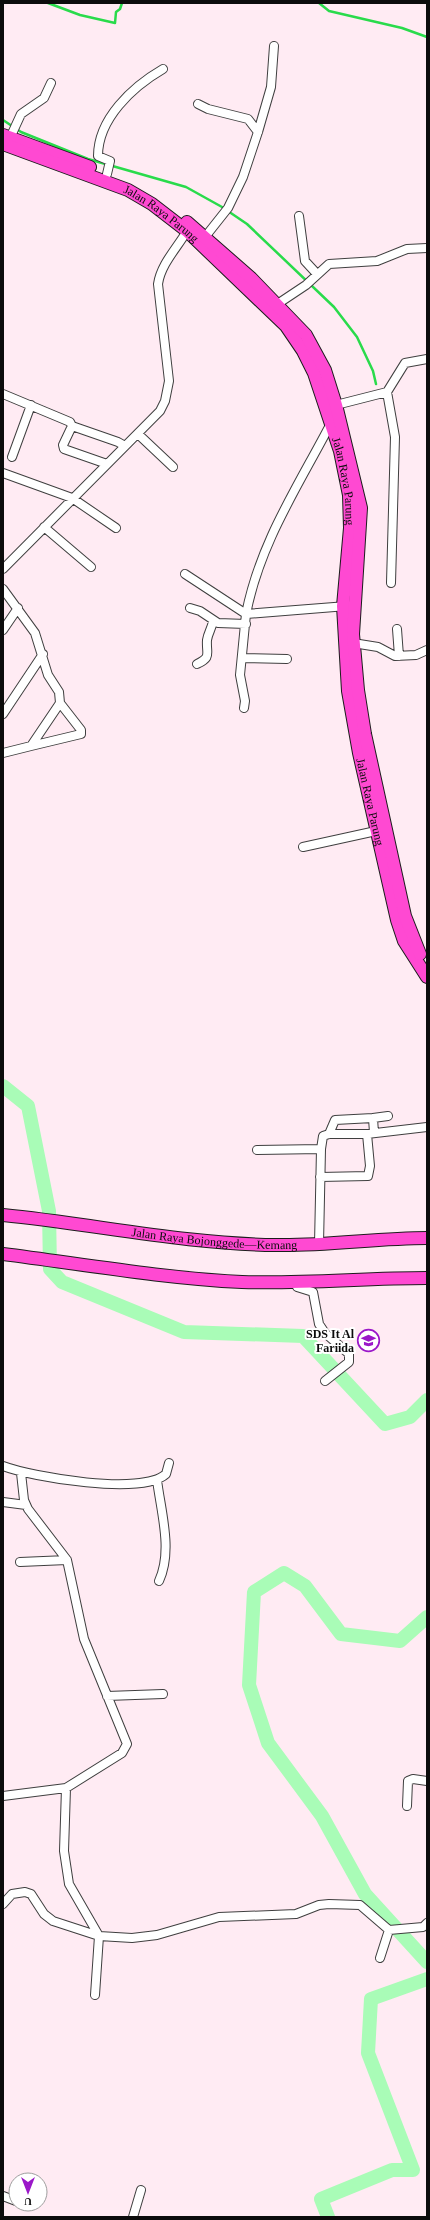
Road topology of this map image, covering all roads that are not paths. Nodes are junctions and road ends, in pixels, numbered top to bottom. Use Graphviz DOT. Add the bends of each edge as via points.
graph roads {
  1 [pos="274,46"];
  2 [pos="162,69"];
  3 [pos="51,83"];
  4 [pos="198,104"];
  5 [pos="258,132"];
  6 [pos="9,134"];
  7 [pos="108,168"];
  8 [pos="299,216"];
  9 [pos="187,231"];
  10 [pos="205,236"];
  11 [pos="427,248"];
  12 [pos="317,274"];
  13 [pos="273,307"];
  14 [pos="427,358"];
  15 [pos="387,392"];
  16 [pos="3,394"];
  17 [pos="31,405"];
  18 [pos="336,405"];
  19 [pos="330,425"];
  20 [pos="72,426"];
  21 [pos="138,434"];
  22 [pos="125,446"];
  23 [pos="12,457"];
  24 [pos="107,464"];
  25 [pos="173,467"];
  26 [pos="3,473"];
  27 [pos="72,498"];
  28 [pos="44,527"];
  29 [pos="116,528"];
  30 [pos="91,567"];
  31 [pos="3,568"];
  32 [pos="185,574"];
  33 [pos="390,583"];
  34 [pos="3,589"];
  35 [pos="348,606"];
  36 [pos="18,608"];
  37 [pos="190,608"];
  38 [pos="246,614"];
  39 [pos="213,621"];
  40 [pos="246,624"];
  41 [pos="397,629"];
  42 [pos="3,630"];
  43 [pos="354,643"];
  44 [pos="427,650"];
  45 [pos="43,654"];
  46 [pos="397,656"];
  47 [pos="242,658"];
  48 [pos="287,659"];
  49 [pos="196,664"];
  50 [pos="60,703"];
  51 [pos="244,708"];
  52 [pos="3,714"];
  53 [pos="31,746"];
  54 [pos="3,753"];
  55 [pos="376,831"];
  56 [pos="303,847"];
  57 [pos="427,963"];
  58 [pos="427,977"];
  59 [pos="388,1116"];
  60 [pos="374,1118"];
  61 [pos="427,1127"];
  62 [pos="370,1133"];
  63 [pos="329,1134"];
  64 [pos="321,1148"];
  65 [pos="257,1150"];
  66 [pos="320,1177"];
  67 [pos="3,1215"];
  68 [pos="427,1238"];
  69 [pos="319,1244"];
  70 [pos="3,1254"];
  71 [pos="427,1278"];
  72 [pos="295,1281"];
  73 [pos="325,1381"];
  74 [pos="169,1463"];
  75 [pos="3,1466"];
  76 [pos="21,1473"];
  77 [pos="157,1480"];
  78 [pos="3,1502"];
  79 [pos="26,1505"];
  80 [pos="67,1560"];
  81 [pos="20,1562"];
  82 [pos="159,1581"];
  83 [pos="162,1694"];
  84 [pos="108,1696"];
  85 [pos="427,1781"];
  86 [pos="66,1788"];
  87 [pos="3,1796"];
  88 [pos="407,1806"];
  89 [pos="3,1904"];
  90 [pos="425,1925"];
  91 [pos="392,1930"];
  92 [pos="99,1936"];
  93 [pos="380,1958"];
  94 [pos="95,1995"];
  95 [pos="141,2190"];
  96 [pos="133,2217"];
  1 -- 5 [label="street" via="270,87"];
  2 -- 7 [label="street" via="132,91 102,130 98,156"];
  3 -- 6 [label="street" via="44,98 24,111"];
  4 -- 5 [label="street" via="248,119"];
  5 -- 10 [label="street" via="243,177 227,209"];
  6 -- 7 [label="highway, Jalan Raya Parung"];
  6 -- 9 [label="highway, Jalan Raya Parung" via="128,190 152,204"];
  7 -- 10 [label="highway, Jalan Raya Parung" via="155,197"];
  8 -- 12 [label="street" via="304,261"];
  9 -- 13 [label="highway, Jalan Raya Parung"];
  9 -- 21 [label="street" via="162,267 158,284 168,363 168,390 160,411"];
  10 -- 13 [label="highway, Jalan Raya Parung"];
  11 -- 12 [label="street" via="407,249 377,261 329,264"];
  12 -- 13 [label="street"];
  13 -- 18 [label="highway, Jalan Raya Parung" via="313,346 325,370"];
  13 -- 19 [label="highway, Jalan Raya Parung" via="303,351 314,373"];
  14 -- 15 [label="street" via="405,363"];
  15 -- 18 [label="street"];
  15 -- 33 [label="street" via="395,437"];
  16 -- 17 [label="street"];
  17 -- 20 [label="street" via="70,422"];
  17 -- 23 [label="street"];
  18 -- 35 [label="highway, Jalan Raya Parung" via="361,508 361,527"];
  19 -- 35 [label="highway, Jalan Raya Parung" via="340,451 350,512"];
  19 -- 38 [label="street" via="263,554 252,585"];
  20 -- 22 [label="street"];
  20 -- 24 [label="street" via="63,449"];
  21 -- 22 [label="street"];
  21 -- 25 [label="street"];
  22 -- 24 [label="street"];
  24 -- 27 [label="street"];
  26 -- 27 [label="street"];
  27 -- 28 [label="street"];
  27 -- 29 [label="street"];
  28 -- 30 [label="street"];
  28 -- 31 [label="street"];
  32 -- 38 [label="street"];
  34 -- 36 [label="street"];
  35 -- 38 [label="street"];
  35 -- 43 [label="highway, Jalan Raya Parung"];
  35 -- 55 [label="highway, Jalan Raya Parung" via="343,632 353,722"];
  36 -- 42 [label="street"];
  36 -- 45 [label="street" via="35,632"];
  37 -- 39 [label="street"];
  38 -- 40 [label="street"];
  39 -- 40 [label="street"];
  39 -- 49 [label="street" via="207,640 208,654 205,660"];
  40 -- 47 [label="street"];
  41 -- 46 [label="street"];
  43 -- 46 [label="street" via="378,647"];
  43 -- 57 [label="highway, Jalan Raya Parung" via="365,734 403,909 412,937"];
  44 -- 46 [label="street" via="416,655"];
  45 -- 50 [label="street" via="48,675 59,692"];
  45 -- 52 [label="street"];
  47 -- 48 [label="street"];
  47 -- 51 [label="street" via="240,675"];
  50 -- 53 [label="street"];
  50 -- 53 [label="street" via="81,730 81,734"];
  53 -- 54 [label="street"];
  55 -- 56 [label="street"];
  55 -- 58 [label="highway, Jalan Raya Parung" via="404,941"];
  59 -- 60 [label="street"];
  60 -- 62 [label="street"];
  60 -- 63 [label="street" via="335,1120"];
  61 -- 62 [label="street"];
  62 -- 63 [label="street"];
  62 -- 66 [label="street" via="368,1176"];
  63 -- 64 [label="street" via="323,1136"];
  64 -- 65 [label="street"];
  64 -- 66 [label="street"];
  66 -- 69 [label="street"];
  67 -- 69 [label="highway, Jalan Raya Bojonggede—Kemang" via="210,1242"];
  68 -- 69 [label="highway, Jalan Raya Bojonggede—Kemang"];
  70 -- 72 [label="highway" via="69,1262 94,1268 207,1279"];
  71 -- 72 [label="highway"];
  72 -- 73 [label="street" via="297,1287 313,1292 319,1324 325,1333 349,1354 349,1362"];
  74 -- 77 [label="street" via="168,1472"];
  75 -- 76 [label="street"];
  76 -- 77 [label="street" via="85,1483"];
  76 -- 79 [label="street"];
  77 -- 82 [label="street" via="166,1557"];
  78 -- 79 [label="street"];
  79 -- 80 [label="street"];
  80 -- 81 [label="street"];
  80 -- 84 [label="street" via="84,1639"];
  83 -- 84 [label="street"];
  84 -- 86 [label="street" via="126,1740 126,1747 122,1753"];
  85 -- 88 [label="street" via="408,1781"];
  86 -- 87 [label="street"];
  86 -- 92 [label="street" via="64,1851 69,1884"];
  89 -- 92 [label="street" via="12,1894 26,1892 34,1898 49,1919"];
  90 -- 91 [label="street"];
  91 -- 92 [label="street" via="360,1905 329,1904 296,1914 220,1917 143,1937"];
  91 -- 93 [label="street"];
  92 -- 94 [label="street"];
  95 -- 96 [label="street"];
}
